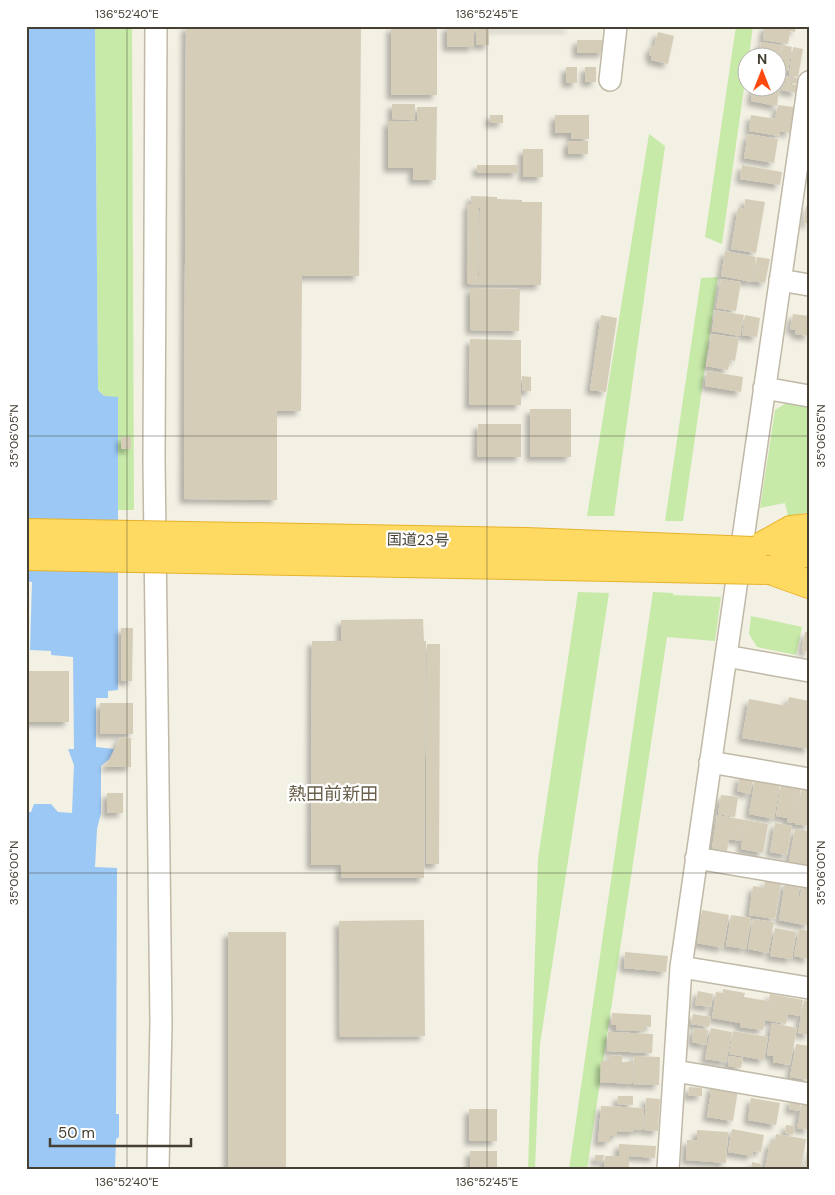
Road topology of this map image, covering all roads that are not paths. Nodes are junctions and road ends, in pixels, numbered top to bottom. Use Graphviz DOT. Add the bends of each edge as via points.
graph roads {
  1 [pos="156,26"];
  2 [pos="616,26"];
  3 [pos="610,80"];
  4 [pos="809,82"];
  5 [pos="801,186"];
  6 [pos="780,280"];
  7 [pos="809,285"];
  8 [pos="764,388"];
  9 [pos="809,396"];
  10 [pos="809,528"];
  11 [pos="26,533"];
  12 [pos="809,553"];
  13 [pos="26,556"];
  14 [pos="762,560"];
  15 [pos="809,572"];
  16 [pos="809,584"];
  17 [pos="726,656"];
  18 [pos="809,670"];
  19 [pos="710,762"];
  20 [pos="809,779"];
  21 [pos="696,858"];
  22 [pos="809,878"];
  23 [pos="681,967"];
  24 [pos="809,988"];
  25 [pos="675,1071"];
  26 [pos="809,1094"];
  27 [pos="158,1169"];
  28 [pos="668,1169"];
  1 -- 27 [label="street" via="154,460 161,1023"];
  2 -- 3 [label="street"];
  4 -- 5 [label="street"];
  5 -- 6 [label="street"];
  6 -- 7 [label="street"];
  6 -- 8 [label="street"];
  8 -- 9 [label="street"];
  8 -- 17 [label="street"];
  10 -- 14 [label="highway" via="791,530"];
  11 -- 14 [label="highway, 国道23号, bridge" via="516,542"];
  12 -- 14 [label="highway, 国道23号"];
  13 -- 14 [label="highway, 国道23号, bridge"];
  14 -- 15 [label="highway, 国道23号"];
  14 -- 16 [label="highway"];
  17 -- 18 [label="street"];
  17 -- 19 [label="street"];
  19 -- 20 [label="street"];
  19 -- 21 [label="street"];
  21 -- 22 [label="street"];
  21 -- 23 [label="street"];
  23 -- 24 [label="street"];
  23 -- 25 [label="street"];
  25 -- 26 [label="street"];
  25 -- 28 [label="street"];
}
